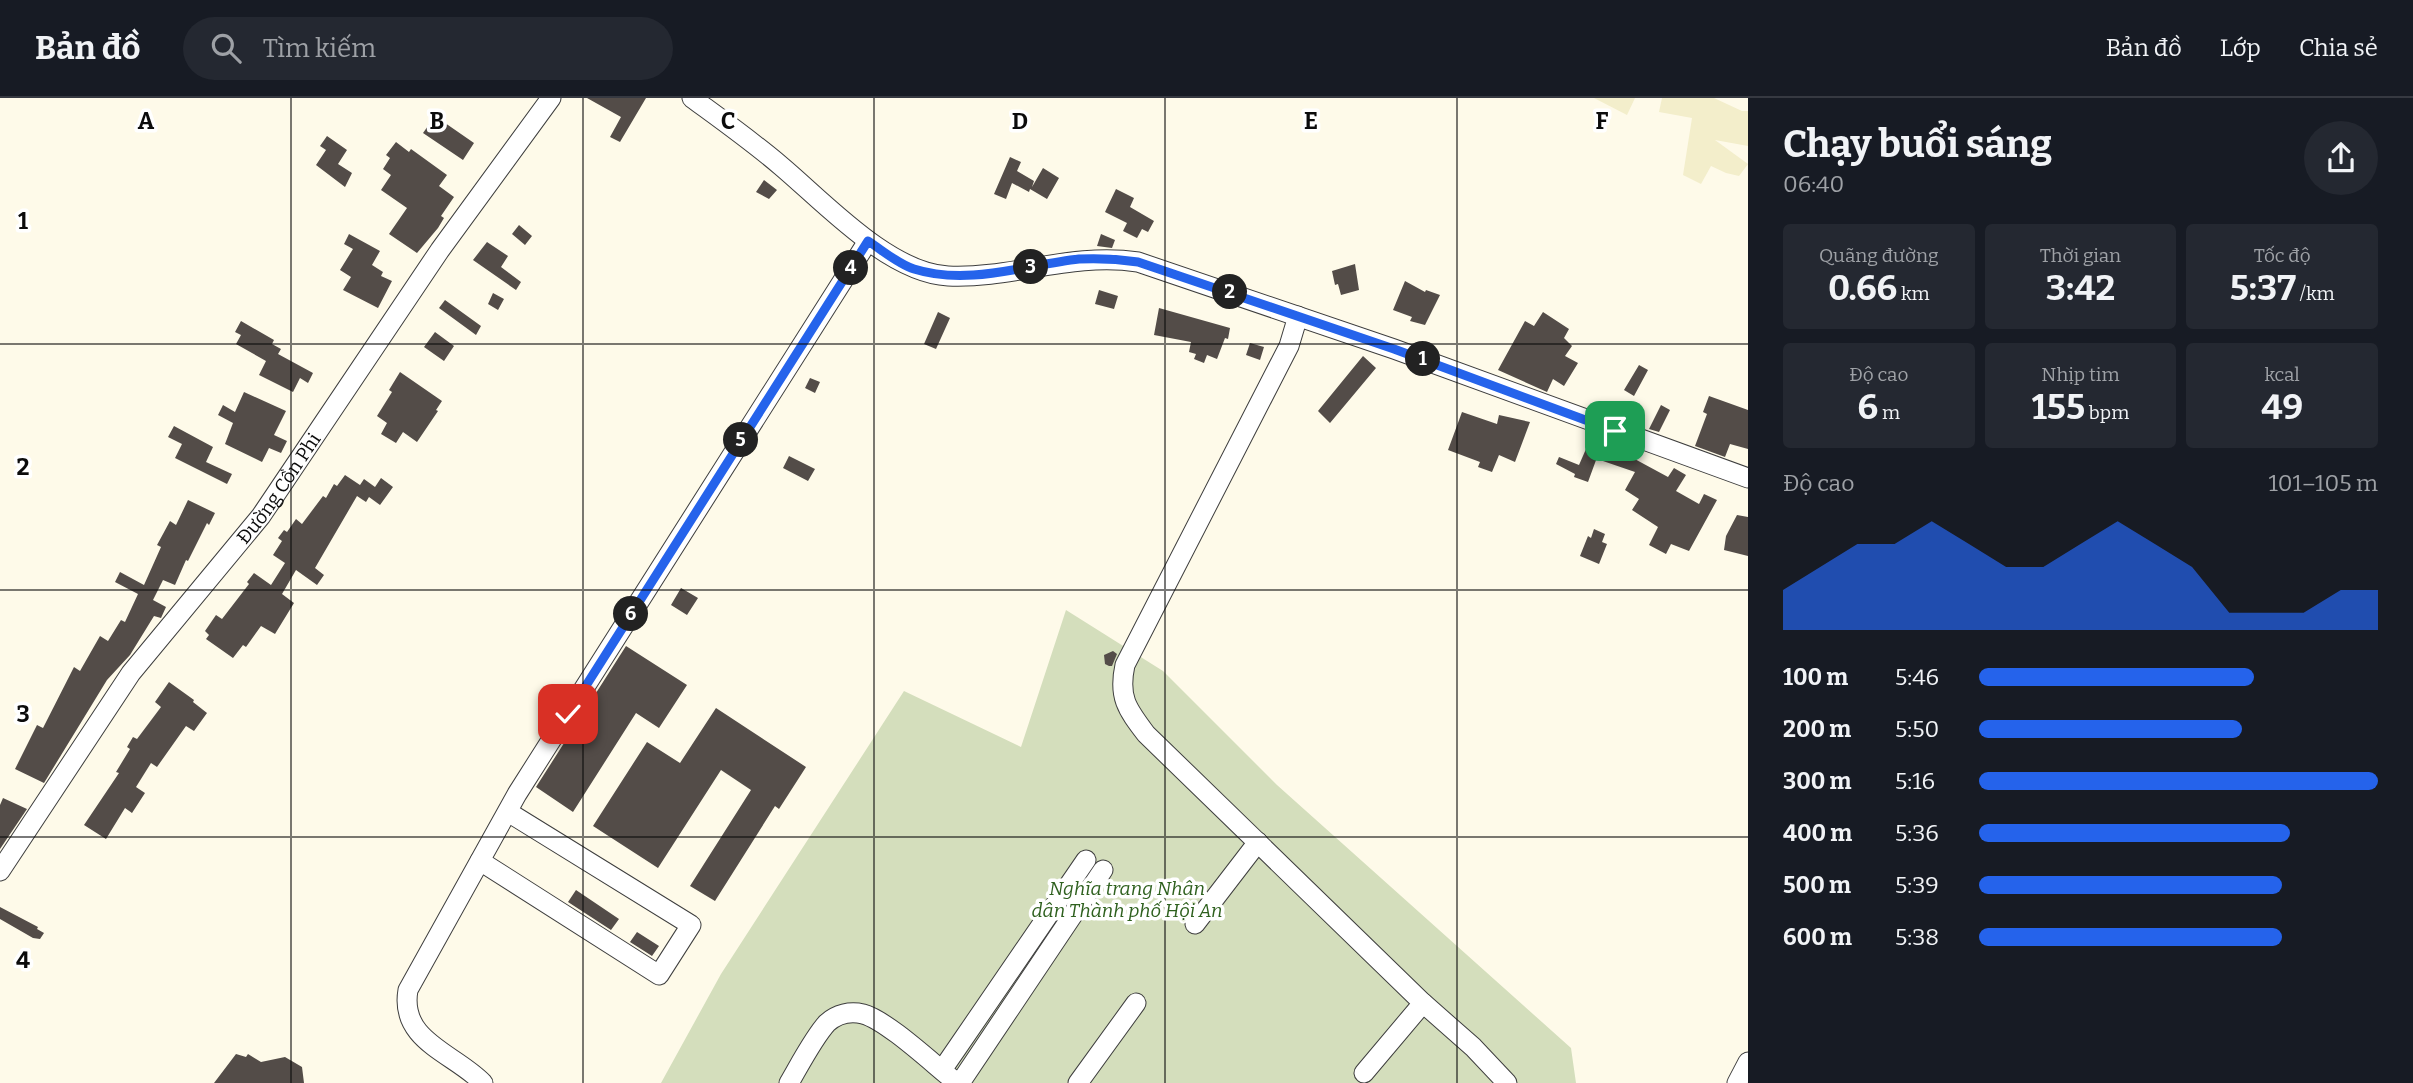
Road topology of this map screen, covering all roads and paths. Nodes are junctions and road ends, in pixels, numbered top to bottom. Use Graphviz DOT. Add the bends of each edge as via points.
graph roads {
  1 [pos="551,98"];
  2 [pos="700,100"];
  3 [pos="868,241"];
  4 [pos="1298,316"];
  5 [pos="1748,478"];
  6 [pos="508,812"];
  7 [pos="1258,842"];
  8 [pos="480,861"];
  9 [pos="0,871"];
  10 [pos="1195,924"];
  11 [pos="1136,1003"];
  12 [pos="1423,1003"];
  13 [pos="1748,1062"];
  14 [pos="935,1073"];
  15 [pos="1364,1073"];
  16 [pos="483,1083"];
  17 [pos="789,1083"];
  18 [pos="959,1083"];
  19 [pos="1079,1083"];
  20 [pos="1507,1083"];
  21 [pos="1737,1083"];
  1 -- 9 [label="street, Đường Cồn Phi" via="440,250 261,516 131,674"];
  2 -- 3 [label="street"];
  3 -- 4 [label="street" via="912,268 946,276 1078,260 1138,262"];
  3 -- 6 [label="street"];
  4 -- 5 [label="street"];
  4 -- 7 [label="street" via="1289,346 1125,665 1121,684 1128,711 1146,734"];
  6 -- 8 [label="street"];
  6 -- 8 [label="street" via="691,925 659,975"];
  7 -- 10 [label="street"];
  7 -- 12 [label="street"];
  8 -- 16 [label="street" via="407,999 410,1020 422,1037"];
  11 -- 19 [label="street"];
  12 -- 15 [label="street"];
  12 -- 20 [label="street"];
  13 -- 21 [label="street"];
  14 -- 17 [label="street" via="883,1024 866,1014 851,1013 827,1023"];
  14 -- 18 [label="street"];
  14 -- 18 [label="street" via="1095,865"];
}
